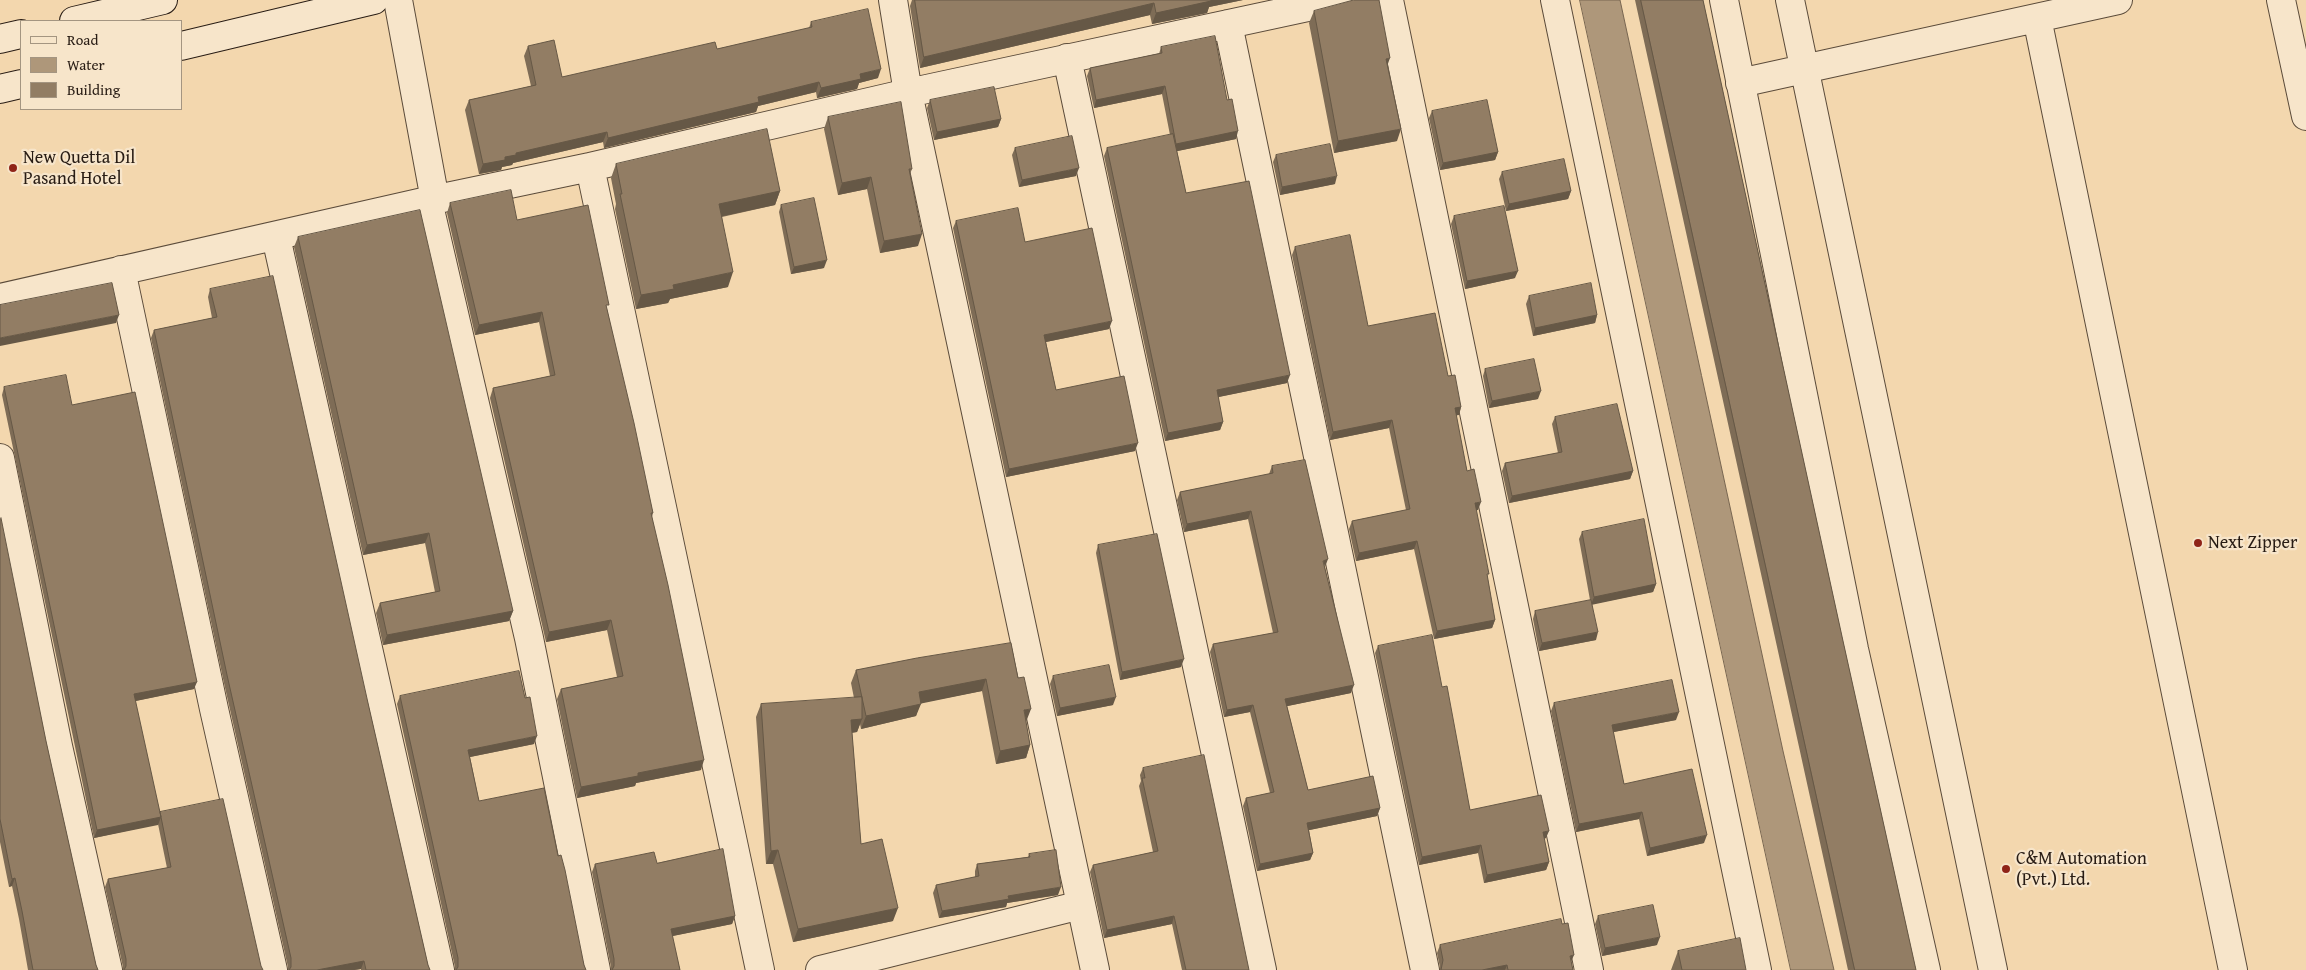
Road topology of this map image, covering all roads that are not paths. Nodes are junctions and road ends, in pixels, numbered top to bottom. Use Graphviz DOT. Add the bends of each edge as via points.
graph roads {
  1 [pos="163,0"];
  2 [pos="374,0"];
  3 [pos="398,0"];
  4 [pos="893,0"];
  5 [pos="1340,0"];
  6 [pos="1389,0"];
  7 [pos="1554,0"];
  8 [pos="1724,0"];
  9 [pos="1790,0"];
  10 [pos="2118,0"];
  11 [pos="2281,0"];
  12 [pos="2036,18"];
  13 [pos="78,20"];
  14 [pos="1228,24"];
  15 [pos="20,34"];
  16 [pos="0,39"];
  17 [pos="182,46"];
  18 [pos="1067,58"];
  19 [pos="1804,69"];
  20 [pos="1740,83"];
  21 [pos="20,84"];
  22 [pos="0,89"];
  23 [pos="908,93"];
  24 [pos="2306,116"];
  25 [pos="590,167"];
  26 [pos="432,201"];
  27 [pos="276,237"];
  28 [pos="121,270"];
  29 [pos="0,298"];
  30 [pos="0,458"];
  31 [pos="1081,905"];
  32 [pos="108,970"];
  33 [pos="273,970"];
  34 [pos="440,970"];
  35 [pos="596,970"];
  36 [pos="760,970"];
  37 [pos="820,970"];
  38 [pos="1095,970"];
  39 [pos="1262,970"];
  40 [pos="1425,970"];
  41 [pos="1589,970"];
  42 [pos="1757,970"];
  43 [pos="1926,970"];
  44 [pos="1993,970"];
  45 [pos="2234,970"];
  1 -- 13 [label="street"];
  2 -- 17 [label="street"];
  3 -- 26 [label="street"];
  4 -- 23 [label="street"];
  5 -- 14 [label="street"];
  6 -- 41 [label="street"];
  7 -- 42 [label="street"];
  8 -- 20 [label="street"];
  9 -- 19 [label="street"];
  10 -- 12 [label="street"];
  11 -- 24 [label="street"];
  12 -- 19 [label="street"];
  12 -- 45 [label="street"];
  14 -- 18 [label="street"];
  14 -- 40 [label="street"];
  15 -- 16 [label="street"];
  18 -- 23 [label="street"];
  18 -- 39 [label="street"];
  19 -- 20 [label="street"];
  19 -- 44 [label="street"];
  20 -- 43 [label="street" via="1854,649"];
  21 -- 22 [label="street"];
  23 -- 25 [label="street"];
  23 -- 31 [label="street"];
  25 -- 26 [label="street"];
  25 -- 36 [label="street"];
  26 -- 27 [label="street"];
  26 -- 35 [label="street" via="529,638"];
  27 -- 28 [label="street"];
  27 -- 34 [label="street"];
  28 -- 29 [label="street"];
  28 -- 33 [label="street"];
  30 -- 32 [label="street" via="58,746"];
  31 -- 37 [label="street"];
  31 -- 38 [label="street"];
}
